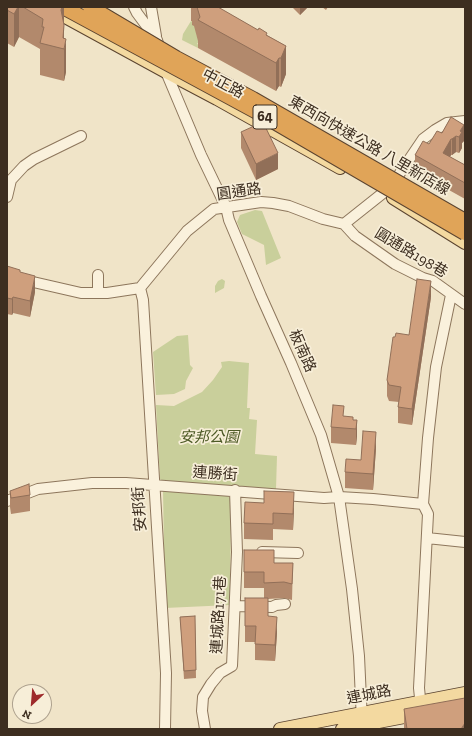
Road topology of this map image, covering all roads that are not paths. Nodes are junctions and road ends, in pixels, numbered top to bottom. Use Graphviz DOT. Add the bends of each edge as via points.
graph roads {
  1 [pos="47,7"];
  2 [pos="63,7"];
  3 [pos="76,7"];
  4 [pos="90,7"];
  5 [pos="100,7"];
  6 [pos="134,7"];
  7 [pos="151,7"];
  8 [pos="157,40"];
  9 [pos="162,55"];
  10 [pos="166,72"];
  11 [pos="465,121"];
  12 [pos="81,136"];
  13 [pos="391,184"];
  14 [pos="7,197"];
  15 [pos="226,207"];
  16 [pos="465,214"];
  17 [pos="465,221"];
  18 [pos="344,224"];
  19 [pos="465,225"];
  20 [pos="465,232"];
  21 [pos="465,243"];
  22 [pos="98,275"];
  23 [pos="7,276"];
  24 [pos="140,288"];
  25 [pos="98,293"];
  26 [pos="451,295"];
  27 [pos="465,304"];
  28 [pos="154,484"];
  29 [pos="235,490"];
  30 [pos="340,497"];
  31 [pos="7,501"];
  32 [pos="423,504"];
  33 [pos="426,538"];
  34 [pos="465,542"];
  35 [pos="245,552"];
  36 [pos="298,553"];
  37 [pos="285,604"];
  38 [pos="234,606"];
  39 [pos="465,693"];
  40 [pos="420,702"];
  41 [pos="425,713"];
  42 [pos="362,722"];
  43 [pos="165,729"];
  44 [pos="205,729"];
  45 [pos="280,729"];
  46 [pos="342,729"];
  1 -- 10 [label="main road, 中正路"];
  2 -- 20 [label="highway, 東西向快速公路 八里新店線 / 64, bridge" via="259,114"];
  3 -- 9 [label="main road, 中正路"];
  4 -- 17 [label="highway, 東西向快速公路 八里新店線 / 64, bridge"];
  5 -- 8 [label="main road, 中正路"];
  6 -- 8 [label="street, 板南路"];
  7 -- 8 [label="street"];
  8 -- 9 [label="street, 板南路"];
  8 -- 13 [label="main road, 中正路"];
  9 -- 10 [label="street, 板南路"];
  9 -- 13 [label="main road, 中正路"];
  10 -- 13 [label="main road, 中正路"];
  10 -- 15 [label="street, 板南路"];
  11 -- 13 [label="street" via="448,123 424,139"];
  12 -- 14 [label="street" via="34,158 24,166 11,180"];
  13 -- 16 [label="main road, 中正路"];
  13 -- 18 [label="street"];
  13 -- 19 [label="main road, 中正路"];
  13 -- 21 [label="main road, 中正路"];
  15 -- 18 [label="street, 圓通路" via="261,202 273,203"];
  15 -- 24 [label="street, 圓通路" via="214,209 187,231"];
  15 -- 30 [label="street, 板南路" via="229,220 321,435"];
  18 -- 26 [label="street, 圓通路198巷" via="355,236 396,264 433,281"];
  22 -- 25 [label="street"];
  23 -- 25 [label="street" via="81,293"];
  24 -- 25 [label="street"];
  24 -- 28 [label="street, 安邦街" via="143,300"];
  26 -- 27 [label="street, 圓通路198巷"];
  26 -- 32 [label="street" via="436,367"];
  28 -- 29 [label="street, 連勝街"];
  28 -- 31 [label="street, 連勝街" via="92,483 38,489"];
  28 -- 43 [label="street, 安邦街" via="166,673"];
  29 -- 30 [label="street, 連勝街" via="324,498"];
  29 -- 35 [label="street, 連城路171巷"];
  30 -- 32 [label="street, 連勝街"];
  30 -- 42 [label="street, 板南路" via="359,656"];
  32 -- 33 [label="street" via="428,514"];
  33 -- 34 [label="street"];
  33 -- 40 [label="street"];
  35 -- 36 [label="street"];
  35 -- 38 [label="street, 連城路171巷"];
  37 -- 38 [label="street" via="272,607"];
  38 -- 44 [label="street, 連城路171巷" via="232,666 220,673 203,697"];
  39 -- 40 [label="main road, 連城路"];
  40 -- 41 [label="street"];
  40 -- 42 [label="main road, 連城路"];
  41 -- 42 [label="main road, 連城路"];
  42 -- 45 [label="main road, 連城路"];
  42 -- 46 [label="main road, 連城路"];
}
